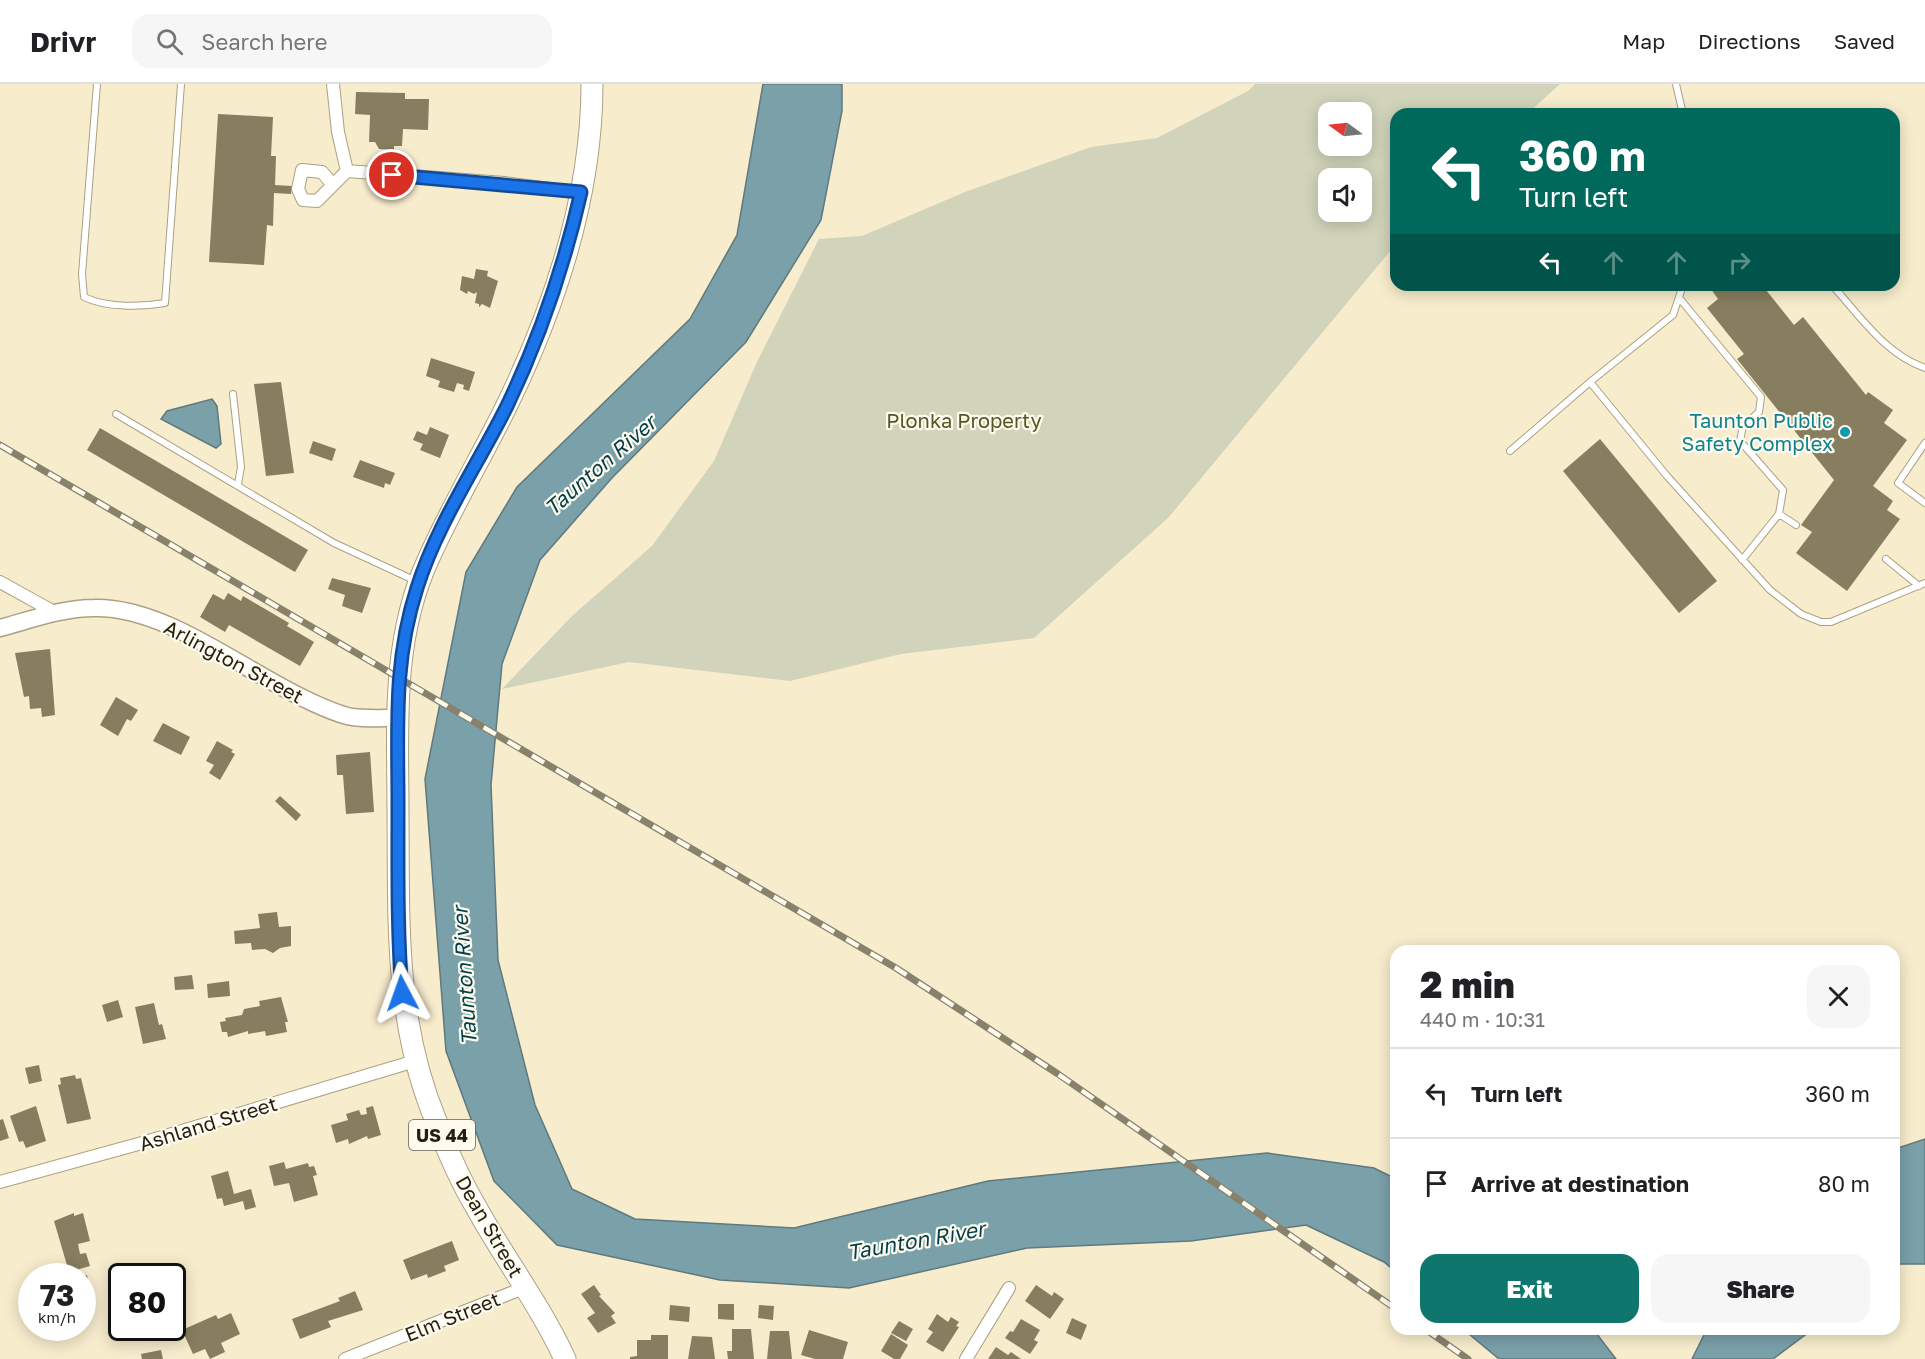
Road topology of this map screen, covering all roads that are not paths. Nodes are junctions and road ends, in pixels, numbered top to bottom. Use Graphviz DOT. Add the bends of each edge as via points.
graph roads {
  1 [pos="98,84"];
  2 [pos="181,84"];
  3 [pos="333,84"];
  4 [pos="592,84"];
  5 [pos="1676,84"];
  6 [pos="1682,108"];
  7 [pos="347,171"];
  8 [pos="333,185"];
  9 [pos="581,192"];
  10 [pos="1682,291"];
  11 [pos="1838,291"];
  12 [pos="1680,298"];
  13 [pos="1925,368"];
  14 [pos="1590,382"];
  15 [pos="233,394"];
  16 [pos="116,414"];
  17 [pos="1925,443"];
  18 [pos="1510,451"];
  19 [pos="238,484"];
  20 [pos="1925,503"];
  21 [pos="1779,514"];
  22 [pos="1796,525"];
  23 [pos="1742,560"];
  24 [pos="1886,560"];
  25 [pos="0,582"];
  26 [pos="419,582"];
  27 [pos="1922,585"];
  28 [pos="56,613"];
  29 [pos="0,628"];
  30 [pos="398,718"];
  31 [pos="415,1061"];
  32 [pos="0,1182"];
  33 [pos="526,1287"];
  34 [pos="1009,1288"];
  35 [pos="345,1359"];
  36 [pos="565,1359"];
  37 [pos="966,1359"];
  1 -- 2 [label="lane" via="82,274 84,297 97,303 152,305 165,303"];
  3 -- 7 [label="street"];
  4 -- 9 [label="highway, Dean Street / US 44"];
  5 -- 6 [label="lane"];
  7 -- 8 [label="street"];
  7 -- 9 [label="street"];
  9 -- 26 [label="highway, Dean Street / US 44" via="562,268 533,348"];
  10 -- 12 [label="lane"];
  11 -- 13 [label="lane" via="1898,355"];
  12 -- 14 [label="lane" via="1673,315"];
  12 -- 21 [label="lane" via="1761,397 1759,412 1743,426 1740,441 1783,490"];
  14 -- 18 [label="lane"];
  14 -- 23 [label="lane"];
  15 -- 19 [label="lane" via="241,467"];
  16 -- 19 [label="lane"];
  17 -- 20 [label="lane" via="1898,483"];
  19 -- 26 [label="lane" via="334,543"];
  21 -- 22 [label="lane"];
  21 -- 23 [label="lane"];
  23 -- 27 [label="lane" via="1781,599 1821,622 1831,622"];
  24 -- 27 [label="lane"];
  25 -- 28 [label="street"];
  26 -- 30 [label="highway, Dean Street / US 44" via="400,657"];
  28 -- 29 [label="street, Arlington Street"];
  28 -- 30 [label="street, Arlington Street" via="105,608 164,621 246,669 333,711 351,717"];
  30 -- 31 [label="highway, Dean Street / US 44" via="399,931 404,1006"];
  31 -- 32 [label="street, Ashland Street"];
  31 -- 33 [label="highway, Dean Street / US 44" via="436,1122 475,1206"];
  33 -- 35 [label="street, Elm Street"];
  33 -- 36 [label="highway, Dean Street / US 44"];
  34 -- 37 [label="street"];
}
